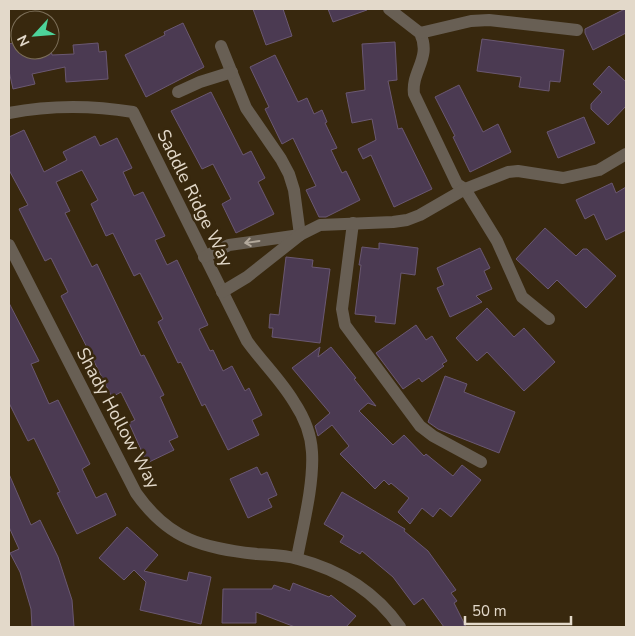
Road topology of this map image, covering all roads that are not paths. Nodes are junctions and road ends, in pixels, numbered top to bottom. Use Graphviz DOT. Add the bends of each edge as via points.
graph roads {
  1 [pos="389,9"];
  2 [pos="577,30"];
  3 [pos="420,33"];
  4 [pos="221,46"];
  5 [pos="232,72"];
  6 [pos="178,92"];
  7 [pos="9,113"];
  8 [pos="626,154"];
  9 [pos="465,189"];
  10 [pos="353,223"];
  11 [pos="300,234"];
  12 [pos="9,245"];
  13 [pos="204,257"];
  14 [pos="222,292"];
  15 [pos="549,319"];
  16 [pos="481,462"];
  17 [pos="297,558"];
  18 [pos="400,627"];
  1 -- 3 [label="street"];
  2 -- 3 [label="street" via="489,20"];
  3 -- 9 [label="street" via="424,55 415,76 414,94 457,184"];
  4 -- 5 [label="street"];
  5 -- 6 [label="street"];
  5 -- 11 [label="street" via="246,108 289,174"];
  7 -- 13 [label="street, Saddle Ridge Way" via="61,107 104,107 133,112"];
  8 -- 9 [label="street" via="599,170 584,174 564,178 508,172"];
  9 -- 10 [label="street" via="407,220"];
  9 -- 15 [label="street" via="498,241 522,297"];
  10 -- 11 [label="street" via="320,225"];
  10 -- 16 [label="street" via="342,309 346,325 420,426"];
  11 -- 13 [label="street, one-way" via="229,245"];
  11 -- 14 [label="street" via="247,277"];
  12 -- 17 [label="street, Shady Hollow Way" via="136,493 158,520 202,545"];
  13 -- 14 [label="street, Saddle Ridge Way"];
  14 -- 17 [label="street, Saddle Ridge Way" via="248,341 294,402 306,425 312,453"];
  17 -- 18 [label="street, Shady Hollow Way" via="348,578 365,589"];
}
